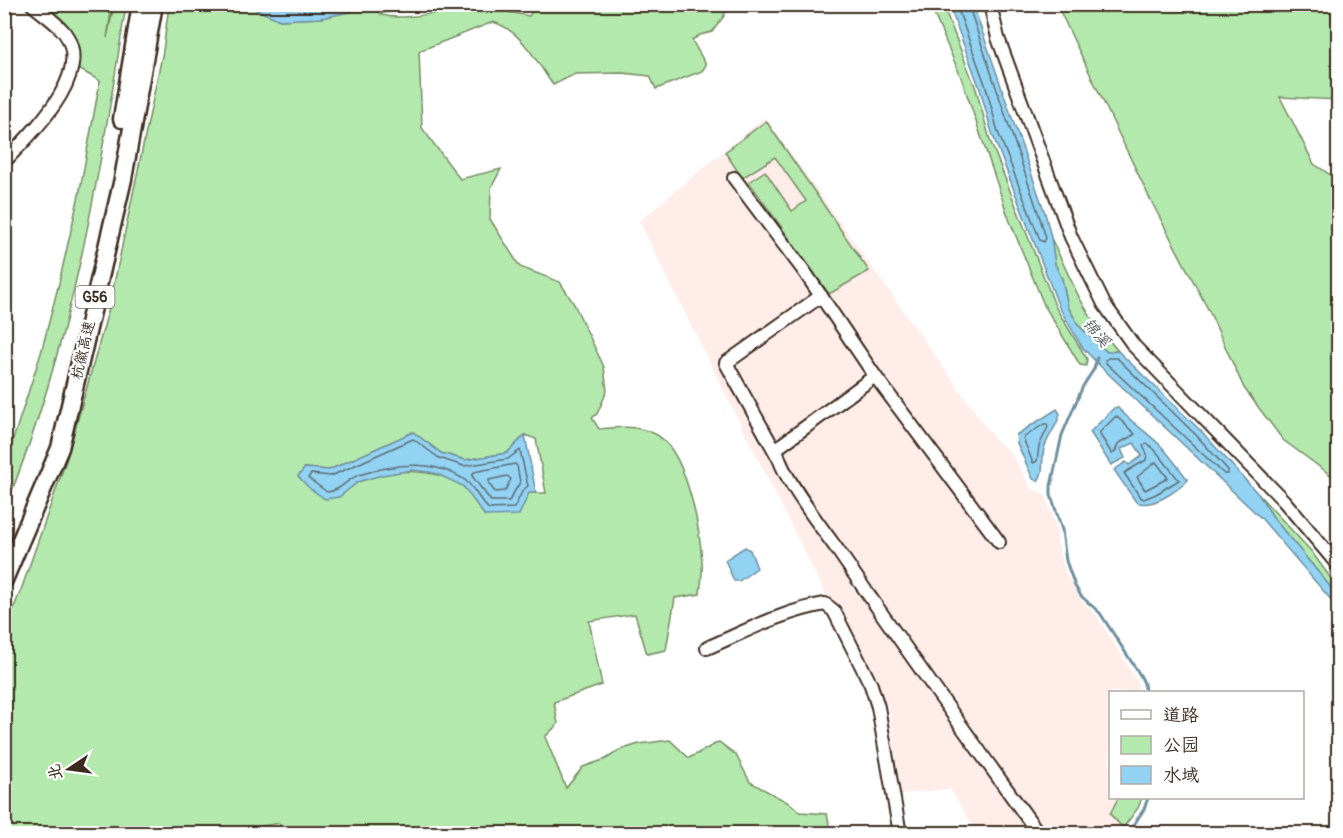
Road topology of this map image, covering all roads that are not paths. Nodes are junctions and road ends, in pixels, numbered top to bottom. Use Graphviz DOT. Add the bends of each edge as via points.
graph roads {
  1 [pos="32,4"];
  2 [pos="141,4"];
  3 [pos="154,4"];
  4 [pos="990,4"];
  5 [pos="4,162"];
  6 [pos="734,178"];
  7 [pos="821,296"];
  8 [pos="875,376"];
  9 [pos="777,455"];
  10 [pos="999,542"];
  11 [pos="4,551"];
  12 [pos="1338,565"];
  13 [pos="4,580"];
  14 [pos="707,648"];
  15 [pos="900,834"];
  16 [pos="1039,834"];
  1 -- 5 [label="street" via="64,32 73,56 72,68 51,110"];
  2 -- 11 [label="highway, 杭徽高速 / G56" via="113,179 51,443"];
  3 -- 13 [label="highway, 杭徽高速 / G56" via="123,179 60,448"];
  4 -- 12 [label="street" via="998,39 1071,237 1104,304 1134,346 1284,501"];
  6 -- 7 [label="street"];
  7 -- 8 [label="street"];
  7 -- 9 [label="street" via="726,363"];
  8 -- 9 [label="street" via="777,448"];
  8 -- 10 [label="street"];
  9 -- 16 [label="street" via="795,489 910,657"];
  14 -- 15 [label="street" via="805,608 825,604 834,611 875,696"];
}
